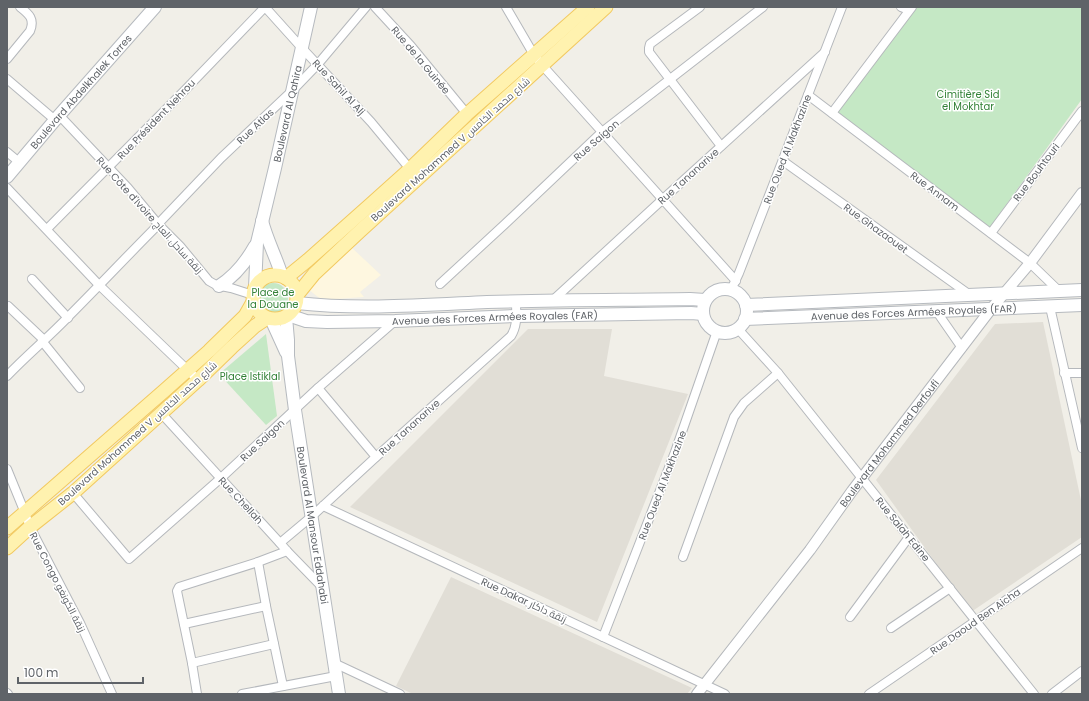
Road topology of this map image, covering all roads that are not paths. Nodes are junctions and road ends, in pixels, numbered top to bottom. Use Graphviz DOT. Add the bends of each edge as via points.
graph roads {
  1 [pos="20,7"];
  2 [pos="155,7"];
  3 [pos="265,7"];
  4 [pos="311,7"];
  5 [pos="366,7"];
  6 [pos="375,7"];
  7 [pos="506,7"];
  8 [pos="588,7"];
  9 [pos="606,7"];
  10 [pos="700,7"];
  11 [pos="763,7"];
  12 [pos="842,7"];
  13 [pos="901,7"];
  14 [pos="911,8"];
  15 [pos="579,12"];
  16 [pos="579,32"];
  17 [pos="301,47"];
  18 [pos="825,52"];
  19 [pos="534,55"];
  20 [pos="7,59"];
  21 [pos="318,64"];
  22 [pos="542,66"];
  23 [pos="7,79"];
  24 [pos="670,80"];
  25 [pos="292,91"];
  26 [pos="808,95"];
  27 [pos="1082,111"];
  28 [pos="832,113"];
  29 [pos="467,114"];
  30 [pos="57,117"];
  31 [pos="602,132"];
  32 [pos="721,146"];
  33 [pos="7,152"];
  34 [pos="783,161"];
  35 [pos="19,162"];
  36 [pos="108,168"];
  37 [pos="410,169"];
  38 [pos="7,177"];
  39 [pos="7,188"];
  40 [pos="1082,194"];
  41 [pos="662,199"];
  42 [pos="262,220"];
  43 [pos="158,224"];
  44 [pos="47,230"];
  45 [pos="991,233"];
  46 [pos="257,243"];
  47 [pos="1030,263"];
  48 [pos="284,277"];
  49 [pos="32,280"];
  50 [pos="440,284"];
  51 [pos="99,285"];
  52 [pos="734,285"];
  53 [pos="219,286"];
  54 [pos="1058,290"];
  55 [pos="1082,290"];
  56 [pos="1004,294"];
  57 [pos="253,295"];
  58 [pos="970,295"];
  59 [pos="297,299"];
  60 [pos="705,300"];
  61 [pos="516,301"];
  62 [pos="552,301"];
  63 [pos="746,305"];
  64 [pos="1082,305"];
  65 [pos="8,306"];
  66 [pos="1050,307"];
  67 [pos="991,309"];
  68 [pos="937,312"];
  69 [pos="703,314"];
  70 [pos="287,316"];
  71 [pos="516,316"];
  72 [pos="68,318"];
  73 [pos="269,318"];
  74 [pos="396,321"];
  75 [pos="741,324"];
  76 [pos="717,331"];
  77 [pos="43,340"];
  78 [pos="962,348"];
  79 [pos="288,356"];
  80 [pos="188,370"];
  81 [pos="778,373"];
  82 [pos="1064,373"];
  83 [pos="1082,373"];
  84 [pos="7,376"];
  85 [pos="198,380"];
  86 [pos="80,388"];
  87 [pos="318,388"];
  88 [pos="295,410"];
  89 [pos="161,413"];
  90 [pos="1081,437"];
  91 [pos="1082,448"];
  92 [pos="376,456"];
  93 [pos="7,469"];
  94 [pos="221,478"];
  95 [pos="863,479"];
  96 [pos="73,493"];
  97 [pos="323,506"];
  98 [pos="26,513"];
  99 [pos="311,517"];
  100 [pos="30,527"];
  101 [pos="7,528"];
  102 [pos="909,537"];
  103 [pos="280,542"];
  104 [pos="7,548"];
  105 [pos="1082,548"];
  106 [pos="287,552"];
  107 [pos="683,557"];
  108 [pos="258,562"];
  109 [pos="322,587"];
  110 [pos="950,588"];
  111 [pos="266,606"];
  112 [pos="850,617"];
  113 [pos="975,620"];
  114 [pos="184,624"];
  115 [pos="891,628"];
  116 [pos="603,637"];
  117 [pos="274,644"];
  118 [pos="192,663"];
  119 [pos="334,664"];
  120 [pos="1082,671"];
  121 [pos="336,676"];
  122 [pos="705,684"];
  123 [pos="283,686"];
  124 [pos="873,693"];
  125 [pos="112,694"];
  126 [pos="197,694"];
  127 [pos="242,694"];
  128 [pos="339,694"];
  129 [pos="400,694"];
  130 [pos="697,694"];
  131 [pos="725,694"];
  132 [pos="1034,694"];
  133 [pos="1052,694"];
  1 -- 20 [label="street" via="28,13 32,26"];
  2 -- 30 [label="main road, Boulevard Abdelkhalek Torres"];
  3 -- 17 [label="street, Rue Sahil Al Alj"];
  3 -- 36 [label="street, Rue Président Nehrou"];
  4 -- 17 [label="main road, Boulevard Al Qahira"];
  5 -- 21 [label="street, Rue Atlas"];
  6 -- 29 [label="street, Rue de la Guinée"];
  7 -- 19 [label="street"];
  8 -- 15 [label="main road, Boulevard Mohammed V شارع محمد الخامس"];
  9 -- 16 [label="main road, Boulevard Mohammed V شارع محمد الخامس"];
  10 -- 24 [label="street" via="650,44 649,52"];
  11 -- 24 [label="street, Rue Saigon"];
  12 -- 18 [label="street, Rue Oued Al Makhazine"];
  13 -- 14 [label="street"];
  14 -- 28 [label="street"];
  15 -- 16 [label="street"];
  15 -- 19 [label="main road, Boulevard Mohammed V شارع محمد الخامس"];
  16 -- 22 [label="main road, Boulevard Mohammed V شارع محمد الخامس"];
  17 -- 21 [label="street, Rue Sahil Al Alj"];
  17 -- 25 [label="main road, Boulevard Al Qahira"];
  18 -- 26 [label="street, Rue Oued Al Makhazine"];
  18 -- 32 [label="street, Rue Tananarive"];
  19 -- 22 [label="street"];
  19 -- 29 [label="main road, Boulevard Mohammed V شارع محمد الخامس"];
  21 -- 25 [label="street, Rue Atlas"];
  21 -- 37 [label="street, Rue Sahil Al Alj"];
  22 -- 31 [label="street"];
  22 -- 59 [label="main road, Boulevard Mohammed V شارع محمد الخامس" via="314,274"];
  23 -- 30 [label="street, Rue Côte d'Ivoire زنقة ساحل العاج"];
  24 -- 31 [label="street, Rue Saigon"];
  24 -- 32 [label="street"];
  25 -- 42 [label="main road, Boulevard Al Qahira"];
  25 -- 43 [label="street, Rue Atlas" via="221,158"];
  26 -- 28 [label="street, Rue Annam"];
  26 -- 34 [label="street, Rue Oued Al Makhazine"];
  27 -- 45 [label="street, Rue Bouhtouri"];
  28 -- 45 [label="street, Rue Annam"];
  29 -- 37 [label="main road, Boulevard Mohammed V شارع محمد الخامس"];
  30 -- 35 [label="main road, Boulevard Abdelkhalek Torres"];
  30 -- 36 [label="street, Rue Côte d'Ivoire زنقة ساحل العاج"];
  31 -- 41 [label="street"];
  31 -- 50 [label="street, Rue Saigon"];
  32 -- 41 [label="street, Rue Tananarive"];
  33 -- 35 [label="street"];
  34 -- 52 [label="street, Rue Oued Al Makhazine"];
  34 -- 58 [label="street, Rue Ghazaouet"];
  35 -- 38 [label="main road, Boulevard Abdelkhalek Torres"];
  36 -- 43 [label="street, Rue Côte d'Ivoire زنقة ساحل العاج"];
  36 -- 44 [label="street, Rue Président Nehrou"];
  37 -- 48 [label="main road, Boulevard Mohammed V شارع محمد الخامس" via="308,260"];
  39 -- 44 [label="street"];
  40 -- 47 [label="street, Boulevard Mohammed Derfoufi"];
  41 -- 52 [label="street"];
  41 -- 62 [label="street, Rue Tananarive"];
  42 -- 46 [label="main road, Boulevard Al Qahira"];
  42 -- 48 [label="main road, Boulevard Al Qahira" via="268,242"];
  43 -- 51 [label="street, Rue Atlas"];
  43 -- 53 [label="street, Rue Côte d'Ivoire زنقة ساحل العاج" via="180,246 208,281"];
  44 -- 51 [label="street"];
  45 -- 47 [label="street, Rue Annam"];
  46 -- 53 [label="main road" via="240,268"];
  46 -- 57 [label="main road, Boulevard Al Qahira"];
  47 -- 54 [label="street, Rue Annam"];
  47 -- 56 [label="street, Boulevard Mohammed Derfoufi"];
  48 -- 57 [label="main road" via="276,275 263,278 258,282"];
  48 -- 59 [label="main road" via="296,288"];
  49 -- 72 [label="street"];
  51 -- 72 [label="street, Rue Atlas"];
  51 -- 80 [label="street"];
  52 -- 60 [label="main road" via="716,290"];
  52 -- 63 [label="main road"];
  53 -- 57 [label="street, Rue Côte d'Ivoire زنقة ساحل العاج"];
  54 -- 55 [label="main road, Avenue des Forces Armées Royales (FAR)"];
  54 -- 56 [label="main road, Avenue des Forces Armées Royales (FAR)"];
  56 -- 58 [label="main road, Avenue des Forces Armées Royales (FAR)"];
  56 -- 67 [label="street, Boulevard Mohammed Derfoufi"];
  57 -- 73 [label="main road" via="258,312"];
  57 -- 80 [label="main road, Boulevard Mohammed V شارع محمد الخامس" via="245,316"];
  58 -- 63 [label="main road, Avenue des Forces Armées Royales (FAR)"];
  59 -- 61 [label="main road, Avenue des Forces Armées Royales (FAR)" via="326,306 366,307"];
  59 -- 70 [label="main road" via="294,310"];
  60 -- 62 [label="main road, Avenue des Forces Armées Royales (FAR)"];
  60 -- 69 [label="main road"];
  61 -- 62 [label="main road, Avenue des Forces Armées Royales (FAR)"];
  61 -- 71 [label="street, Rue Tananarive"];
  63 -- 75 [label="main road" via="747,312"];
  64 -- 66 [label="main road, Avenue des Forces Armées Royales (FAR)"];
  65 -- 77 [label="street"];
  66 -- 67 [label="main road, Avenue des Forces Armées Royales (FAR)"];
  66 -- 82 [label="street"];
  67 -- 68 [label="main road, Avenue des Forces Armées Royales (FAR)"];
  67 -- 78 [label="street, Boulevard Mohammed Derfoufi"];
  68 -- 75 [label="main road, Avenue des Forces Armées Royales (FAR)"];
  68 -- 78 [label="street"];
  69 -- 71 [label="main road, Avenue des Forces Armées Royales (FAR)"];
  69 -- 76 [label="main road" via="705,321"];
  70 -- 73 [label="main road" via="276,320"];
  70 -- 74 [label="main road, Avenue des Forces Armées Royales (FAR)" via="313,322"];
  70 -- 79 [label="main road"];
  71 -- 74 [label="main road, Avenue des Forces Armées Royales (FAR)"];
  71 -- 92 [label="street, Rue Tananarive" via="516,326 511,336"];
  72 -- 77 [label="street, Rue Atlas"];
  73 -- 79 [label="main road"];
  73 -- 85 [label="main road, Boulevard Mohammed V شارع محمد الخامس" via="255,326"];
  74 -- 87 [label="street, Rue Saigon"];
  75 -- 76 [label="main road" via="728,333"];
  75 -- 81 [label="street, Rue Salah Edine"];
  76 -- 116 [label="street, Rue Oued Al Makhazine" via="675,452"];
  77 -- 84 [label="street, Rue Atlas"];
  77 -- 86 [label="street"];
  78 -- 95 [label="street, Boulevard Mohammed Derfoufi"];
  79 -- 88 [label="main road, Boulevard Al Mansour Eddahabi"];
  80 -- 85 [label="street"];
  80 -- 98 [label="main road, Boulevard Mohammed V شارع محمد الخامس"];
  81 -- 95 [label="street, Rue Salah Edine"];
  81 -- 107 [label="street" via="744,403 734,417"];
  82 -- 83 [label="street"];
  82 -- 90 [label="street"];
  85 -- 89 [label="main road, Boulevard Mohammed V شارع محمد الخامس"];
  87 -- 88 [label="street, Rue Saigon"];
  87 -- 92 [label="street"];
  88 -- 94 [label="street, Rue Saigon"];
  88 -- 99 [label="main road, Boulevard Al Mansour Eddahabi"];
  89 -- 94 [label="street, Rue Chellah"];
  89 -- 96 [label="main road, Boulevard Mohammed V شارع محمد الخامس"];
  90 -- 91 [label="street"];
  92 -- 97 [label="street, Rue Tananarive"];
  93 -- 98 [label="street, Rue Congo زنقة الكونغو"];
  94 -- 96 [label="street, Rue Saigon" via="129,559"];
  94 -- 103 [label="street, Rue Chellah"];
  95 -- 102 [label="street, Rue Salah Edine"];
  95 -- 122 [label="street, Boulevard Mohammed Derfoufi"];
  96 -- 100 [label="main road, Boulevard Mohammed V شارع محمد الخامس"];
  97 -- 99 [label="street, Rue Tananarive"];
  97 -- 116 [label="street, Rue Dakar زنقة داكار"];
  98 -- 100 [label="street, Rue Congo زنقة الكونغو"];
  98 -- 101 [label="main road, Boulevard Mohammed V شارع محمد الخامس"];
  99 -- 103 [label="street, Rue Tananarive"];
  99 -- 109 [label="main road, Boulevard Al Mansour Eddahabi"];
  100 -- 104 [label="main road, Boulevard Mohammed V شارع محمد الخامس"];
  100 -- 125 [label="street, Rue Congo زنقة الكونغو" via="80,623"];
  102 -- 110 [label="street, Rue Salah Edine"];
  102 -- 112 [label="street"];
  103 -- 106 [label="street, Rue Chellah"];
  105 -- 113 [label="street, Rue Daoud Ben Aicha"];
  106 -- 108 [label="street"];
  106 -- 109 [label="street, Rue Chellah"];
  108 -- 111 [label="street"];
  108 -- 114 [label="street" via="179,587 177,591"];
  109 -- 119 [label="main road, Boulevard Al Mansour Eddahabi"];
  110 -- 113 [label="street, Rue Salah Edine"];
  110 -- 115 [label="street"];
  111 -- 114 [label="street"];
  111 -- 117 [label="street"];
  113 -- 124 [label="street, Rue Daoud Ben Aicha"];
  113 -- 132 [label="street, Rue Salah Edine"];
  114 -- 118 [label="street"];
  116 -- 122 [label="street, Rue Dakar زنقة داكار"];
  117 -- 118 [label="street"];
  117 -- 123 [label="street"];
  118 -- 126 [label="street"];
  119 -- 121 [label="main road, Boulevard Al Mansour Eddahabi"];
  119 -- 129 [label="street"];
  120 -- 133 [label="street"];
  121 -- 123 [label="street"];
  121 -- 128 [label="main road, Boulevard Al Mansour Eddahabi"];
  122 -- 130 [label="street, Boulevard Mohammed Derfoufi"];
  122 -- 131 [label="street, Rue Dakar زنقة داكار"];
  123 -- 127 [label="street"];
}
